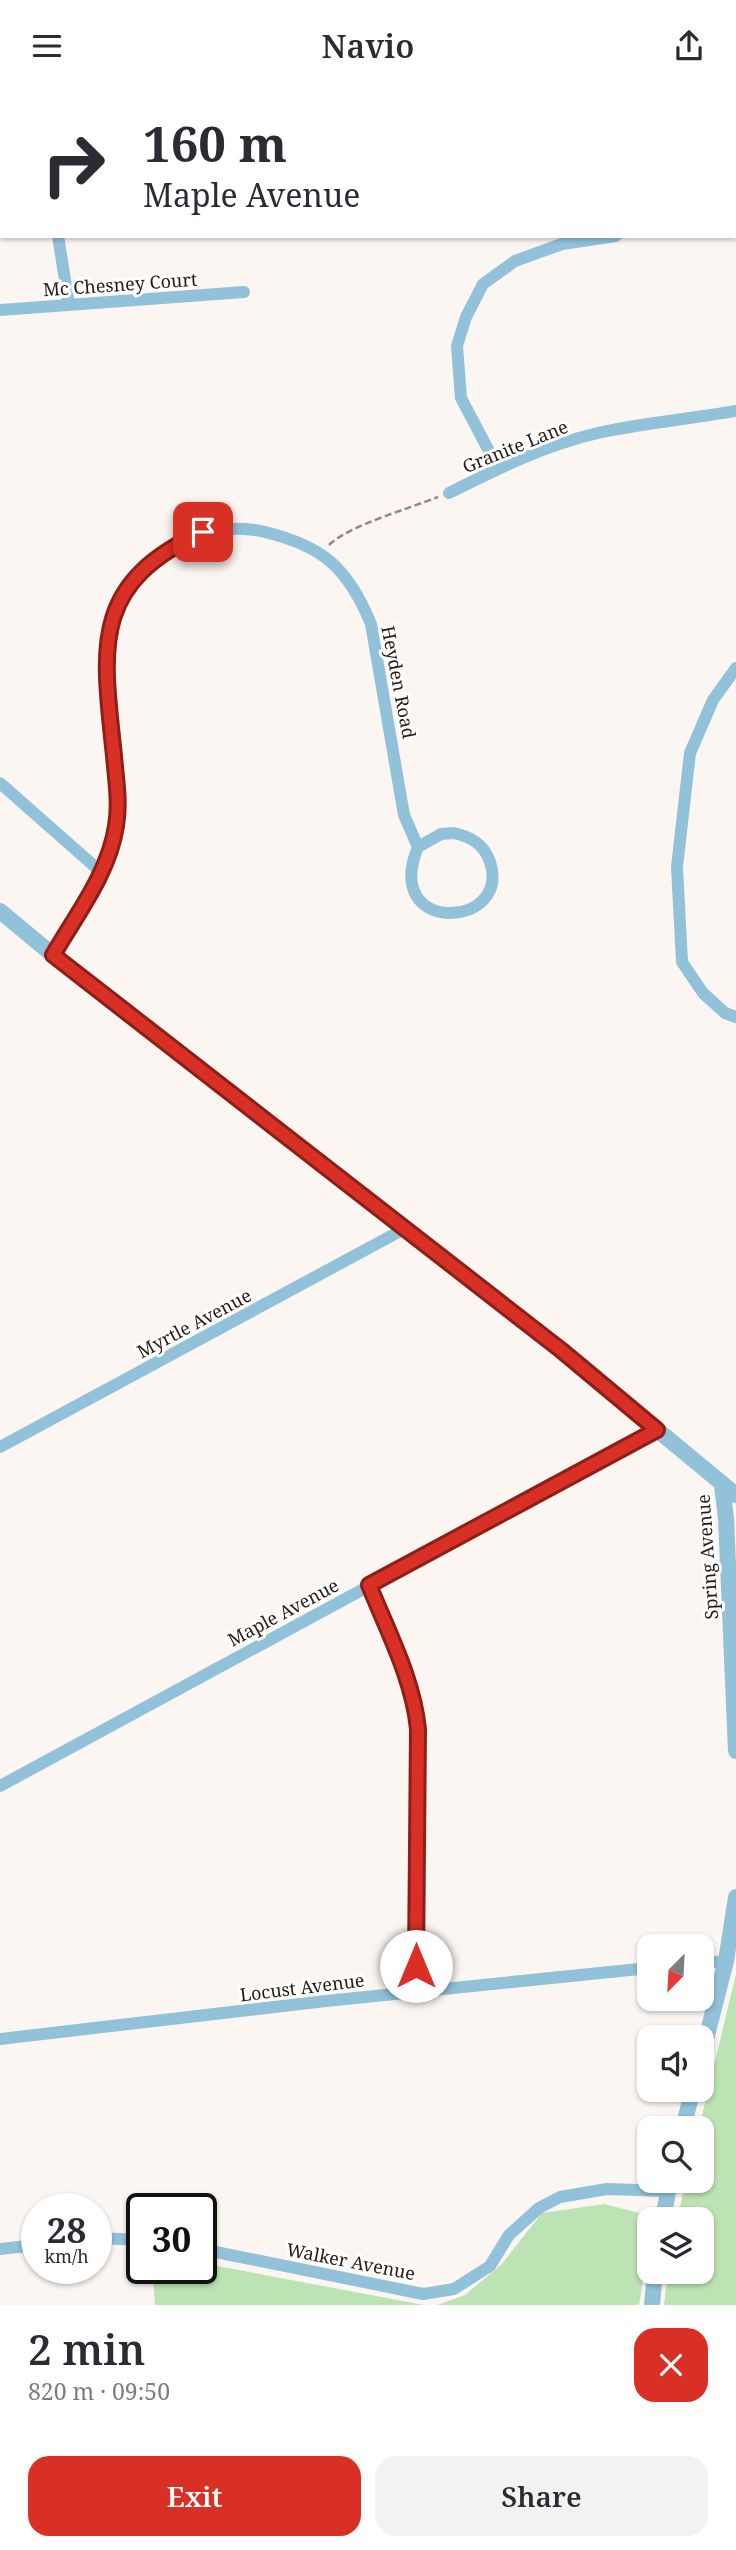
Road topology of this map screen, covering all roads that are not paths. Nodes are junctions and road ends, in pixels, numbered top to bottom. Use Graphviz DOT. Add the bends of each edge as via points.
graph roads {
  1 [pos="58,238"];
  2 [pos="602,238"];
  3 [pos="244,292"];
  4 [pos="69,305"];
  5 [pos="0,310"];
  6 [pos="736,411"];
  7 [pos="498,468"];
  8 [pos="449,493"];
  9 [pos="736,668"];
  10 [pos="0,783"];
  11 [pos="418,847"];
  12 [pos="101,872"];
  13 [pos="0,911"];
  14 [pos="53,955"];
  15 [pos="736,1017"];
  16 [pos="404,1229"];
  17 [pos="657,1430"];
  18 [pos="0,1447"];
  19 [pos="722,1486"];
  20 [pos="736,1496"];
  21 [pos="369,1585"];
  22 [pos="736,1715"];
  23 [pos="736,1751"];
  24 [pos="0,1786"];
  25 [pos="736,1897"];
  26 [pos="726,1961"];
  27 [pos="714,1962"];
  28 [pos="637,1969"];
  29 [pos="416,1992"];
  30 [pos="710,2025"];
  31 [pos="0,2039"];
  32 [pos="637,2188"];
  33 [pos="21,2247"];
  34 [pos="0,2249"];
  35 [pos="217,2252"];
  36 [pos="654,2284"];
  37 [pos="652,2305"];
  1 -- 4 [label="street"];
  2 -- 7 [label="street" via="562,244 515,261 483,284 466,317 457,346 461,398"];
  3 -- 4 [label="street, Mc Chesney Court"];
  4 -- 5 [label="street, Mc Chesney Court"];
  6 -- 7 [label="street, Granite Lane" via="598,433"];
  7 -- 8 [label="street, Granite Lane"];
  9 -- 15 [label="street" via="713,701 690,753 677,867 682,962 703,993"];
  10 -- 12 [label="street"];
  11 -- 11 [label="street" via="410,874 419,900 443,913 456,914 481,902 492,879 486,853 478,843 454,833 441,834"];
  11 -- 12 [label="street, Heyden Road" via="404,815 371,624 363,604 345,575 322,553 262,531 231,529 203,532 153,560 135,577 111,626 106,653 118,807 116,829"];
  12 -- 14 [label="street, Heyden Road"];
  13 -- 14 [label="street, Spring Avenue"];
  14 -- 16 [label="street, Spring Avenue"];
  16 -- 17 [label="street, Spring Avenue"];
  16 -- 18 [label="street, Myrtle Avenue"];
  17 -- 19 [label="street, Spring Avenue"];
  17 -- 21 [label="street, Maple Avenue"];
  19 -- 20 [label="street"];
  19 -- 22 [label="street, Spring Avenue"];
  21 -- 24 [label="street, Maple Avenue"];
  21 -- 29 [label="street" via="410,1686 418,1729"];
  22 -- 23 [label="street, Spring Avenue"];
  25 -- 26 [label="street"];
  26 -- 27 [label="street"];
  26 -- 30 [label="street"];
  28 -- 29 [label="street, Locust Avenue"];
  29 -- 31 [label="street, Locust Avenue"];
  32 -- 35 [label="street, Walker Avenue" via="560,2197 539,2208 509,2235 490,2266 454,2289 423,2294"];
  33 -- 34 [label="street"];
  36 -- 37 [label="street"];
}
